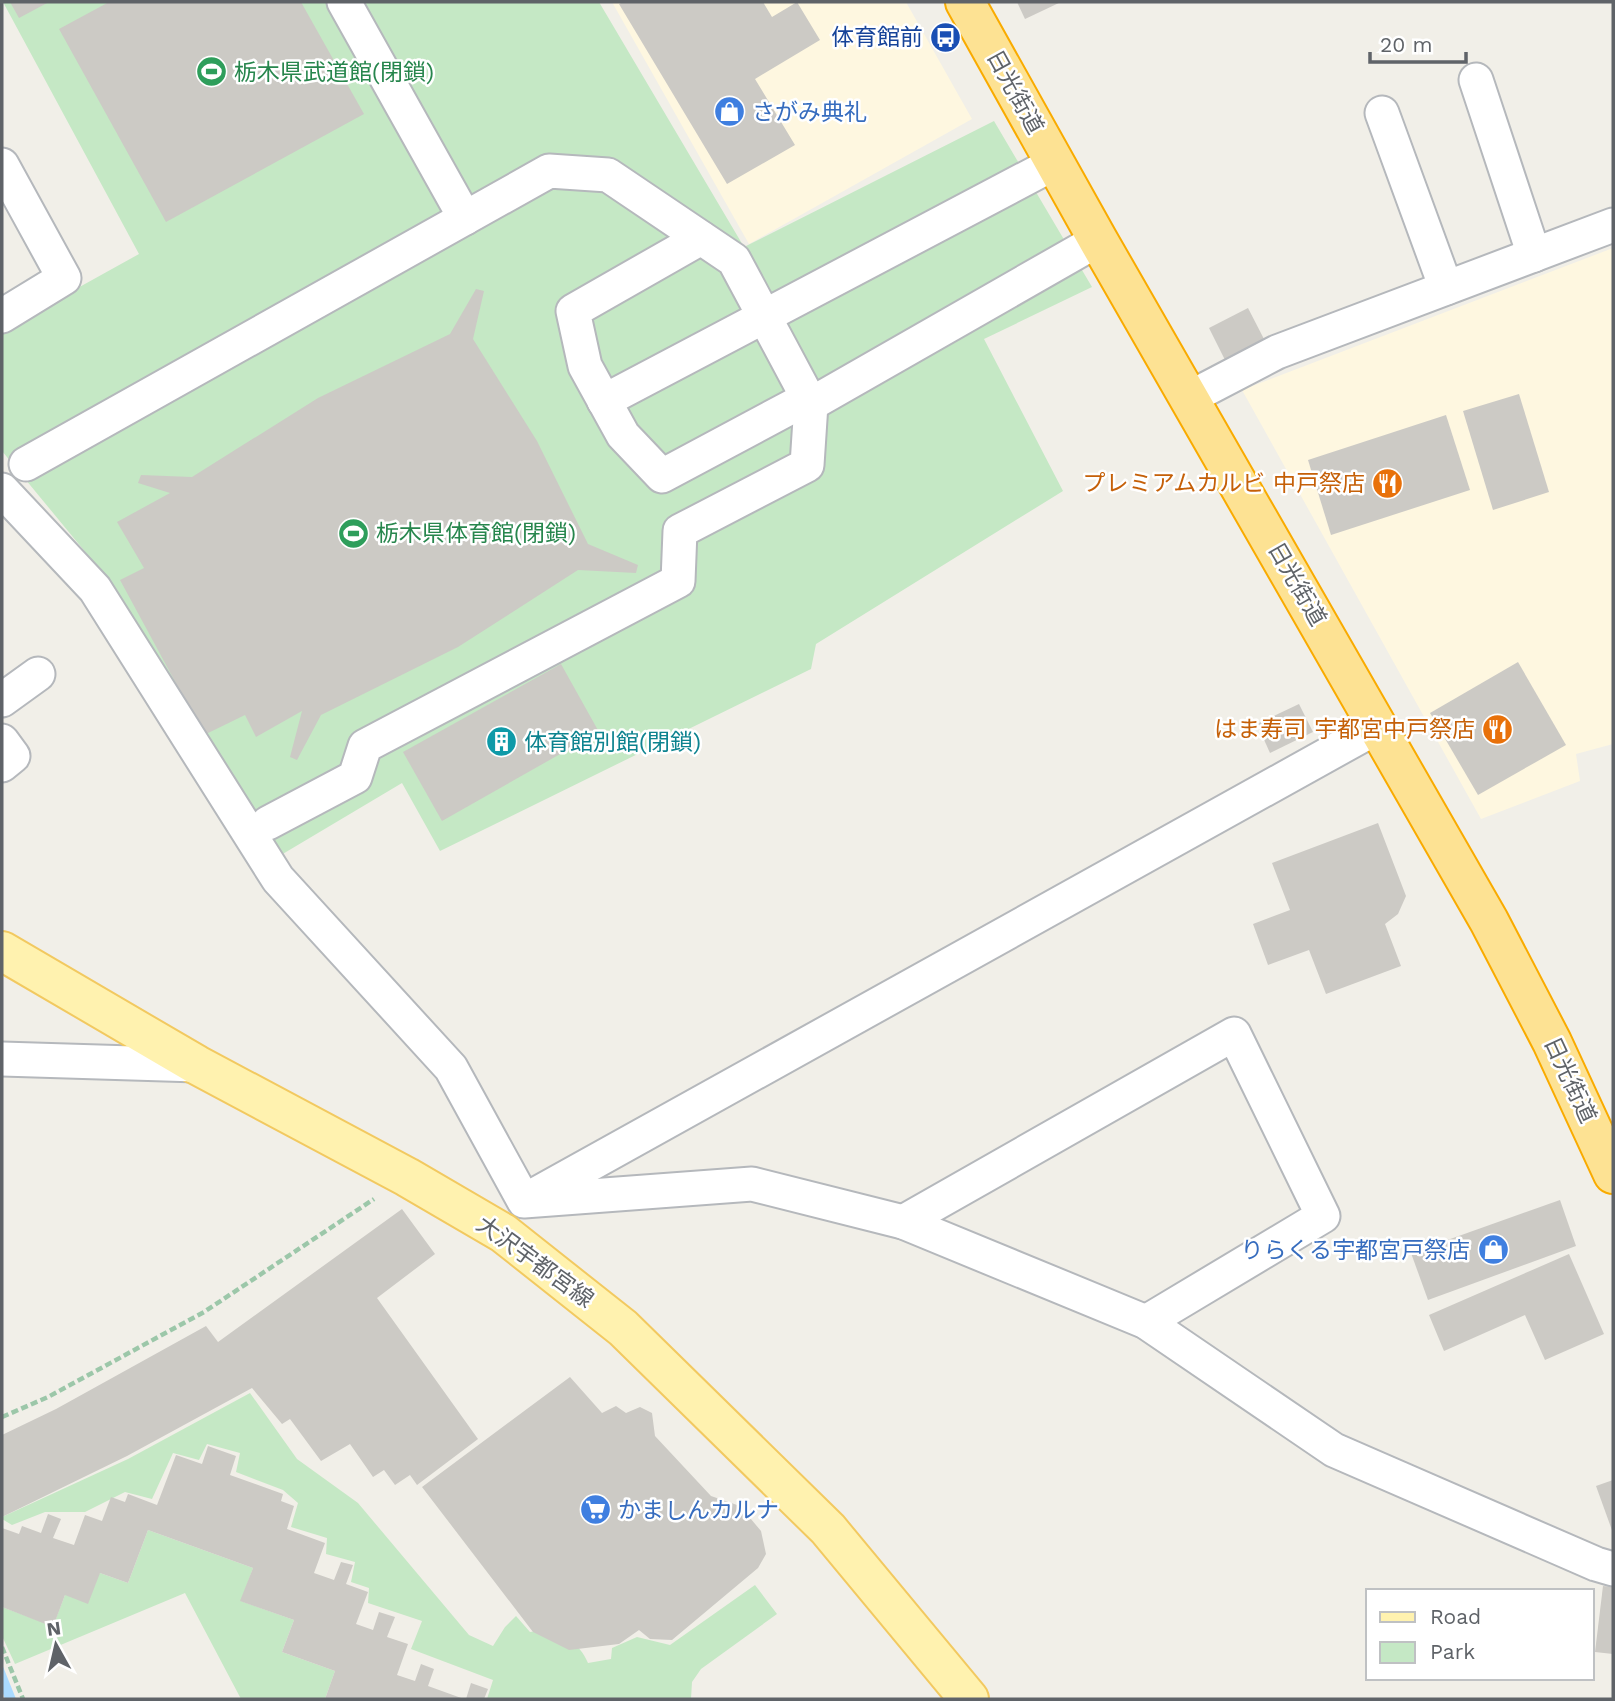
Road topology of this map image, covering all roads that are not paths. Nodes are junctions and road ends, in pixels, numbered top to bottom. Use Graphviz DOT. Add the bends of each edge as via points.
graph roads {
  1 [pos="344,2"];
  2 [pos="965,2"];
  3 [pos="1476,80"];
  4 [pos="1382,113"];
  5 [pos="1055,163"];
  6 [pos="2,165"];
  7 [pos="465,218"];
  8 [pos="1613,225"];
  9 [pos="701,238"];
  10 [pos="1098,240"];
  11 [pos="1534,255"];
  12 [pos="1446,288"];
  13 [pos="2,316"];
  14 [pos="763,318"];
  15 [pos="1189,398"];
  16 [pos="604,401"];
  17 [pos="809,401"];
  18 [pos="26,464"];
  19 [pos="2,490"];
  20 [pos="38,674"];
  21 [pos="2,700"];
  22 [pos="1379,726"];
  23 [pos="2,741"];
  24 [pos="2,765"];
  25 [pos="268,823"];
  26 [pos="2,951"];
  27 [pos="2,1059"];
  28 [pos="197,1065"];
  29 [pos="1613,1174"];
  30 [pos="524,1200"];
  31 [pos="903,1222"];
  32 [pos="503,1233"];
  33 [pos="1146,1322"];
  34 [pos="1613,1569"];
  35 [pos="969,1699"];
  1 -- 7 [label="street"];
  2 -- 5 [label="highway, 日光街道"];
  3 -- 11 [label="street"];
  4 -- 12 [label="street"];
  5 -- 10 [label="highway, 日光街道"];
  5 -- 14 [label="street"];
  6 -- 13 [label="street" via="64,278"];
  7 -- 9 [label="street" via="549,171 608,175"];
  7 -- 18 [label="street"];
  8 -- 11 [label="street"];
  9 -- 14 [label="street" via="734,260"];
  9 -- 16 [label="street" via="573,311 585,366"];
  10 -- 15 [label="highway, 日光街道"];
  10 -- 17 [label="street"];
  11 -- 12 [label="street"];
  12 -- 15 [label="street" via="1277,352"];
  14 -- 16 [label="street"];
  14 -- 17 [label="street"];
  15 -- 22 [label="highway, 日光街道"];
  16 -- 17 [label="street" via="623,435 662,476"];
  17 -- 25 [label="street" via="807,465 680,531 678,581 366,746 355,778"];
  19 -- 30 [label="street" via="95,589 278,879 451,1068"];
  20 -- 21 [label="street"];
  22 -- 29 [label="highway, 日光街道" via="1518,974"];
  22 -- 30 [label="street"];
  23 -- 24 [label="street" via="13,756"];
  26 -- 28 [label="main road, 大沢宇都宮線"];
  27 -- 28 [label="street"];
  28 -- 32 [label="main road, 大沢宇都宮線"];
  30 -- 31 [label="street" via="752,1184"];
  30 -- 32 [label="street"];
  31 -- 33 [label="street"];
  31 -- 33 [label="street" via="1234,1034 1323,1216"];
  32 -- 35 [label="main road, 大沢宇都宮線" via="623,1328 818,1519"];
  33 -- 34 [label="street" via="1334,1450"];
}
